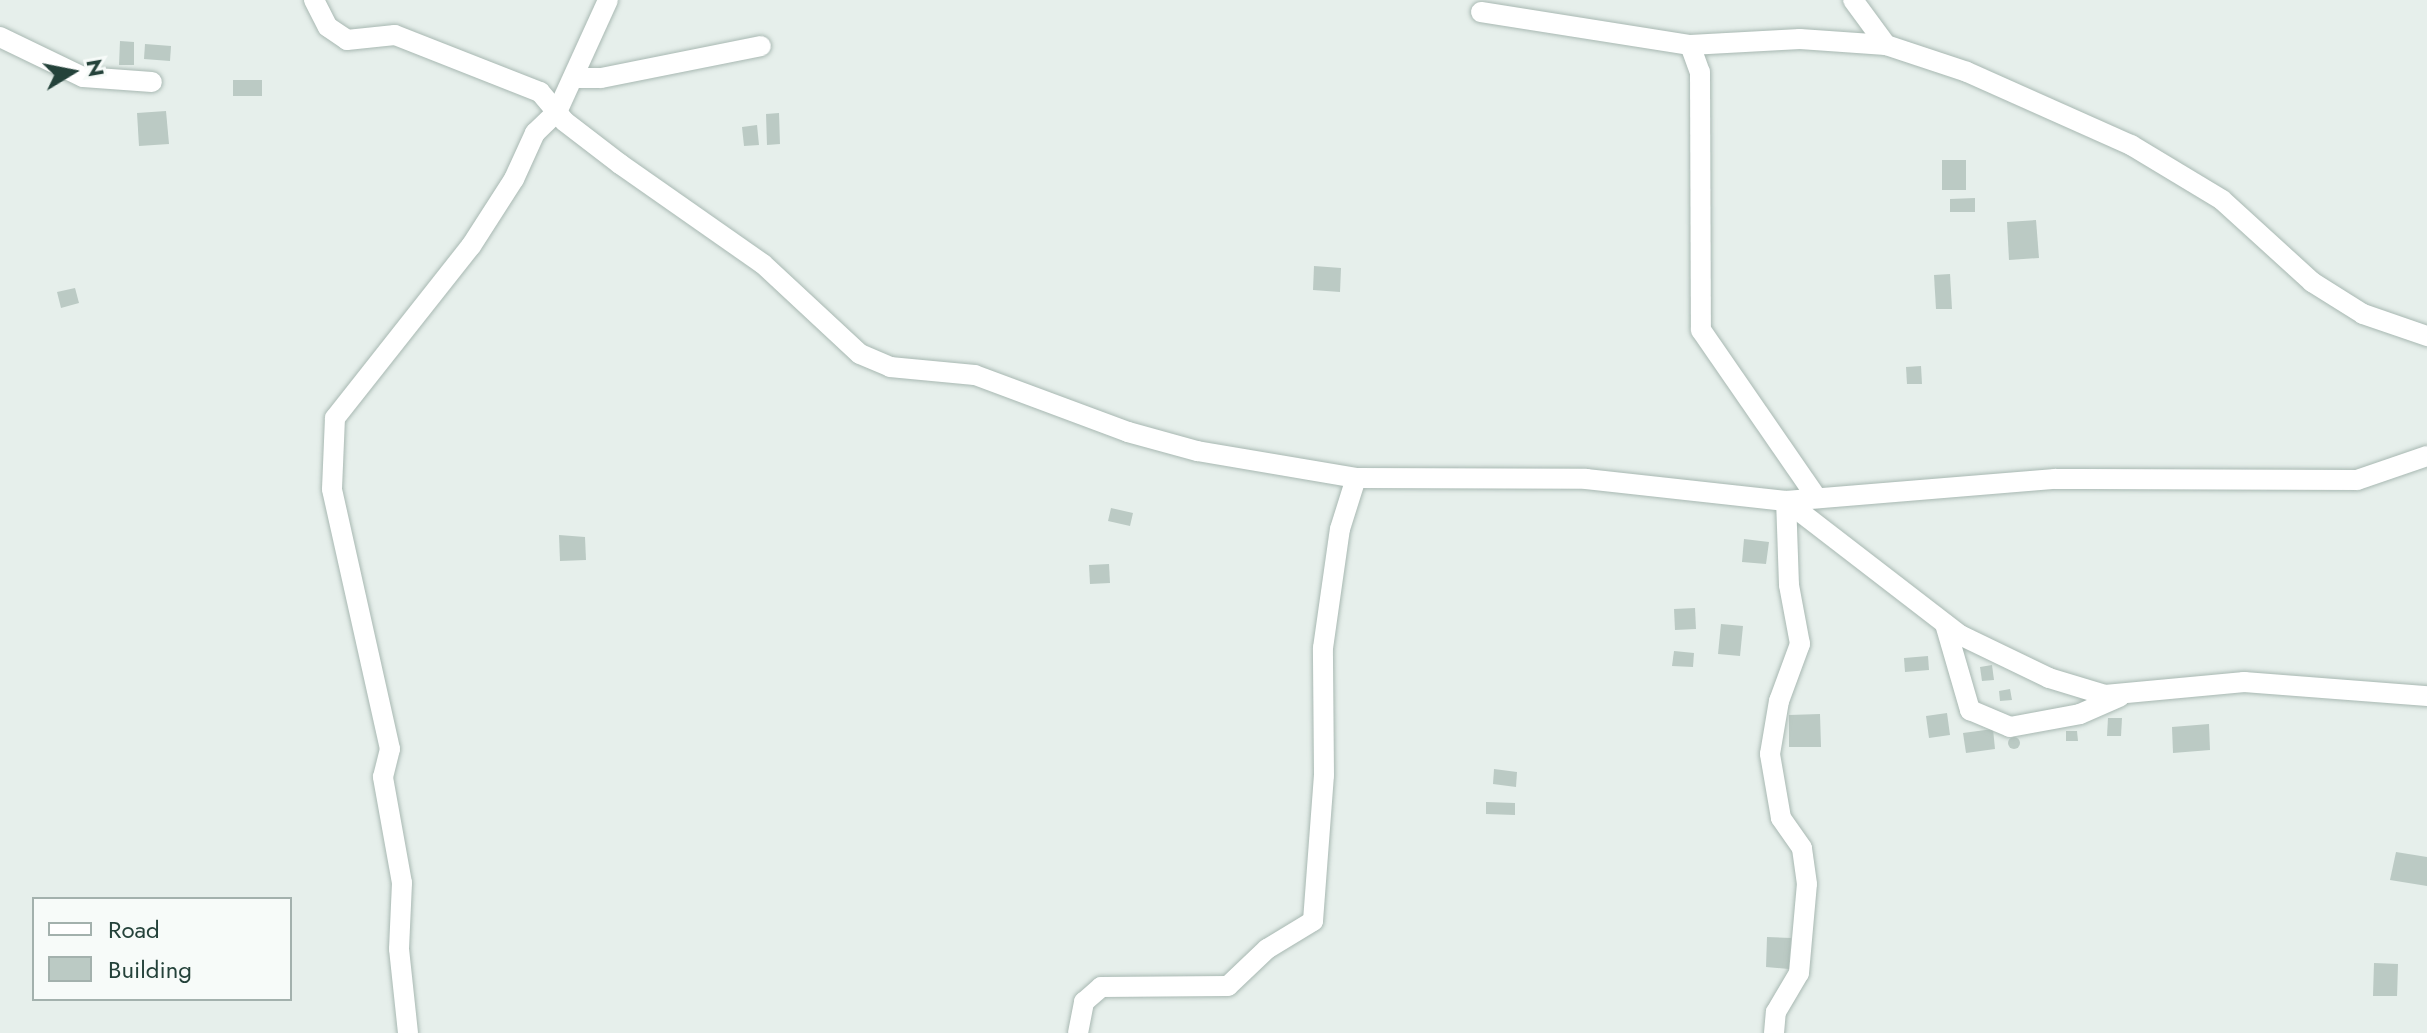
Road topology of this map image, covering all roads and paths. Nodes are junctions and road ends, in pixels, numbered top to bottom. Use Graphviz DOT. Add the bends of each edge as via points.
graph roads {
  1 [pos="314,0"];
  2 [pos="608,0"];
  3 [pos="1853,0"];
  4 [pos="1481,12"];
  5 [pos="0,37"];
  6 [pos="1690,45"];
  7 [pos="1886,45"];
  8 [pos="761,46"];
  9 [pos="575,78"];
  10 [pos="152,82"];
  11 [pos="557,112"];
  12 [pos="2427,336"];
  13 [pos="2427,456"];
  14 [pos="1356,478"];
  15 [pos="1817,498"];
  16 [pos="1786,501"];
  17 [pos="1945,624"];
  18 [pos="2130,693"];
  19 [pos="2427,696"];
  20 [pos="408,1033"];
  21 [pos="1078,1033"];
  22 [pos="1774,1033"];
  1 -- 11 [label="street" via="328,27 347,40 395,35 427,45 462,64 520,80 540,92"];
  2 -- 9 [label="street"];
  3 -- 7 [label="street"];
  4 -- 6 [label="street"];
  5 -- 10 [label="street" via="83,77"];
  6 -- 7 [label="street" via="1800,39"];
  6 -- 15 [label="street" via="1700,72 1701,330"];
  7 -- 12 [label="street" via="1967,72 2131,145 2222,200 2312,282 2363,314"];
  8 -- 9 [label="street" via="601,78"];
  9 -- 11 [label="street"];
  11 -- 14 [label="street" via="620,164 734,240 860,354 890,367 975,375 1128,432 1197,451"];
  11 -- 20 [label="street" via="535,133 514,179 471,246 335,418 332,489 390,749 383,777 402,883 399,949"];
  13 -- 15 [label="street" via="2357,480 2055,479"];
  14 -- 16 [label="street" via="1586,479"];
  14 -- 21 [label="street" via="1340,529 1323,648 1324,775 1313,921 1267,949 1228,986 1101,987 1084,1002"];
  15 -- 16 [label="street"];
  16 -- 17 [label="street"];
  16 -- 22 [label="street" via="1789,585 1800,644 1779,701 1770,754 1781,818 1802,848 1807,884 1799,973 1776,1012"];
  17 -- 18 [label="street" via="2049,678 2105,695"];
  17 -- 18 [label="street" via="1970,710 2010,727 2080,714"];
  18 -- 19 [label="street" via="2244,682"];
}
